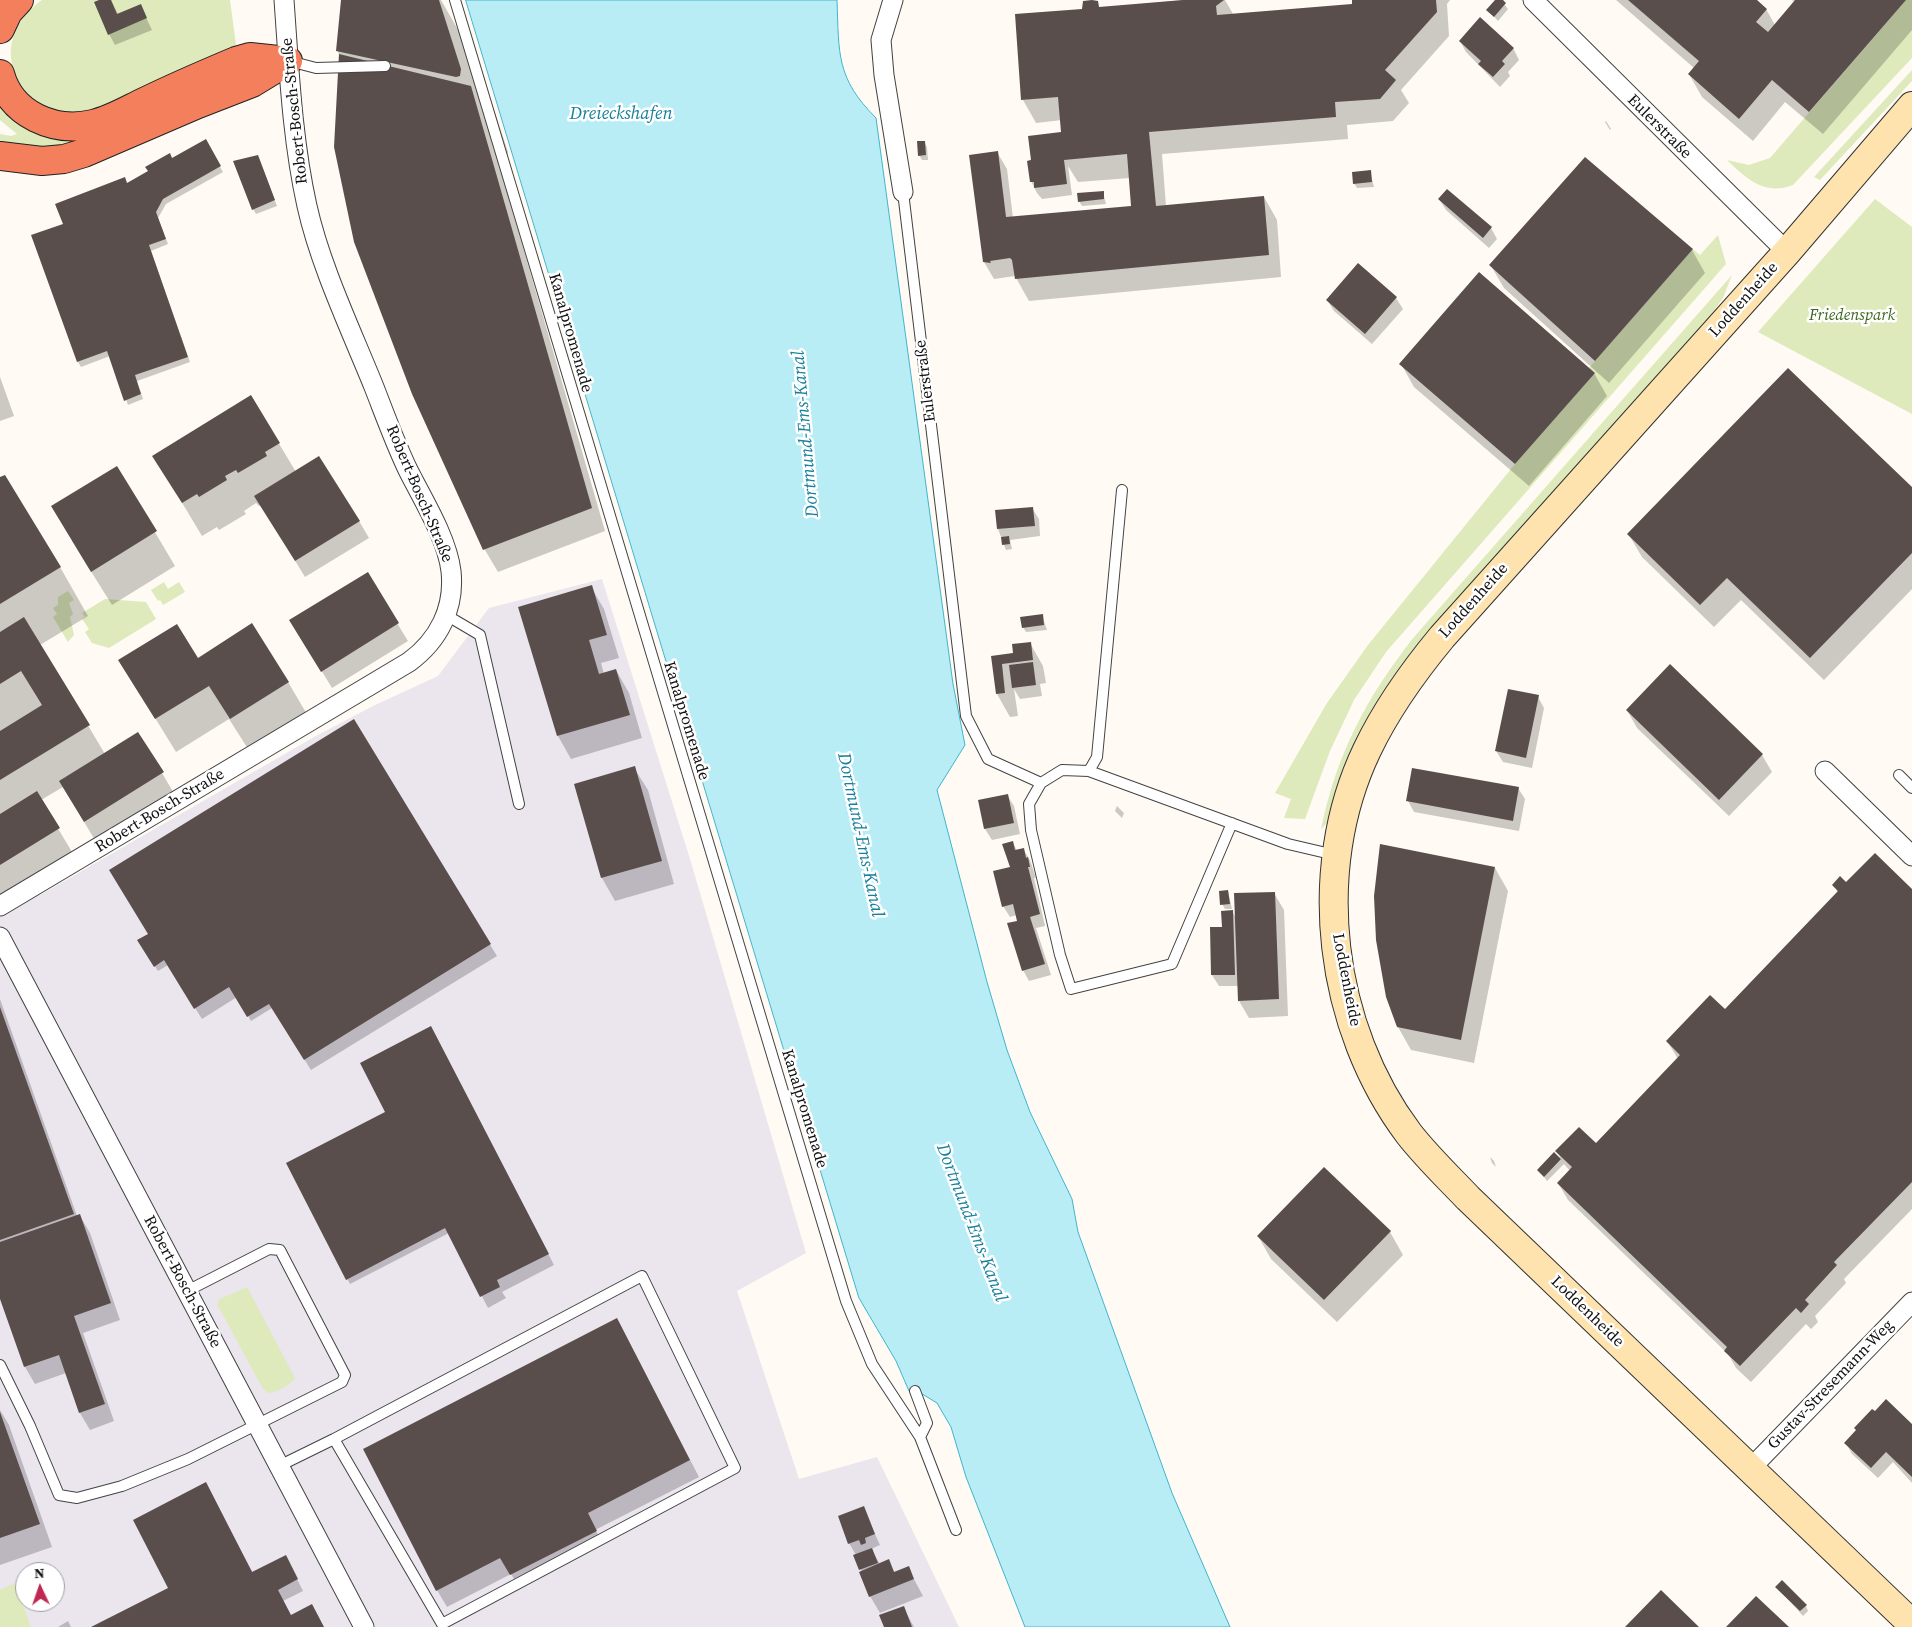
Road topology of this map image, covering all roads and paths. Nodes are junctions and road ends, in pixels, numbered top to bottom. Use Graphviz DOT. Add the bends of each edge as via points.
graph roads {
  1 [pos="19,0"];
  2 [pos="284,0"];
  3 [pos="455,0"];
  4 [pos="893,0"];
  5 [pos="1533,0"];
  6 [pos="0,29"];
  7 [pos="288,61"];
  8 [pos="385,66"];
  9 [pos="0,74"];
  10 [pos="1912,106"];
  11 [pos="0,156"];
  12 [pos="904,192"];
  13 [pos="1786,252"];
  14 [pos="1122,490"];
  15 [pos="446,615"];
  16 [pos="1089,771"];
  17 [pos="1825,771"];
  18 [pos="1899,775"];
  19 [pos="1041,783"];
  20 [pos="1912,788"];
  21 [pos="519,804"];
  22 [pos="1232,824"];
  23 [pos="1336,855"];
  24 [pos="1912,856"];
  25 [pos="0,906"];
  26 [pos="0,937"];
  27 [pos="187,1291"];
  28 [pos="1912,1302"];
  29 [pos="0,1365"];
  30 [pos="915,1391"];
  31 [pos="257,1425"];
  32 [pos="920,1437"];
  33 [pos="334,1439"];
  34 [pos="279,1466"];
  35 [pos="1751,1468"];
  36 [pos="956,1530"];
  37 [pos="1912,1624"];
  38 [pos="364,1627"];
  1 -- 6 [label="highway" via="8,12"];
  2 -- 7 [label="street, Robert-Bosch-Straße"];
  3 -- 32 [label="lane, Kanalpromenade" via="846,1301 872,1364"];
  4 -- 12 [label="street, Eulerstraße" via="881,40"];
  5 -- 13 [label="street, Eulerstraße"];
  7 -- 8 [label="lane" via="316,68"];
  7 -- 9 [label="highway" via="250,57 236,61 117,115 95,124 78,126 60,126 34,117 10,98"];
  7 -- 11 [label="highway" via="252,83 84,153 42,161"];
  7 -- 15 [label="street, Robert-Bosch-Straße" via="308,208 329,272 402,456 448,556 452,584"];
  10 -- 13 [label="street, Loddenheide"];
  12 -- 19 [label="lane, Eulerstraße" via="966,716 988,759"];
  13 -- 23 [label="street, Loddenheide" via="1448,630 1398,693 1366,751"];
  14 -- 16 [label="lane" via="1097,757"];
  15 -- 21 [label="lane" via="480,635"];
  15 -- 25 [label="street, Robert-Bosch-Straße" via="433,640 410,662"];
  16 -- 19 [label="lane" via="1062,770"];
  16 -- 22 [label="lane"];
  17 -- 24 [label="street"];
  18 -- 20 [label="lane"];
  19 -- 22 [label="lane" via="1029,804 1030,830 1071,989 1172,964"];
  22 -- 23 [label="lane" via="1308,850"];
  23 -- 35 [label="street, Loddenheide" via="1334,918 1337,954 1348,1007 1358,1041 1373,1074 1410,1134 1468,1198"];
  26 -- 27 [label="street, Robert-Bosch-Straße"];
  27 -- 31 [label="street, Robert-Bosch-Straße"];
  27 -- 31 [label="lane" via="269,1249 280,1250 345,1375 342,1382"];
  28 -- 35 [label="street, Gustav-Stresemann-Weg"];
  29 -- 31 [label="lane" via="59,1495 77,1498 122,1486 188,1460"];
  30 -- 32 [label="lane" via="927,1423"];
  31 -- 34 [label="street, Robert-Bosch-Straße"];
  32 -- 36 [label="lane, Kanalpromenade"];
  33 -- 33 [label="lane" via="642,1276 734,1468 442,1624"];
  33 -- 34 [label="lane"];
  34 -- 38 [label="street, Robert-Bosch-Straße"];
  35 -- 37 [label="street, Loddenheide"];
}
